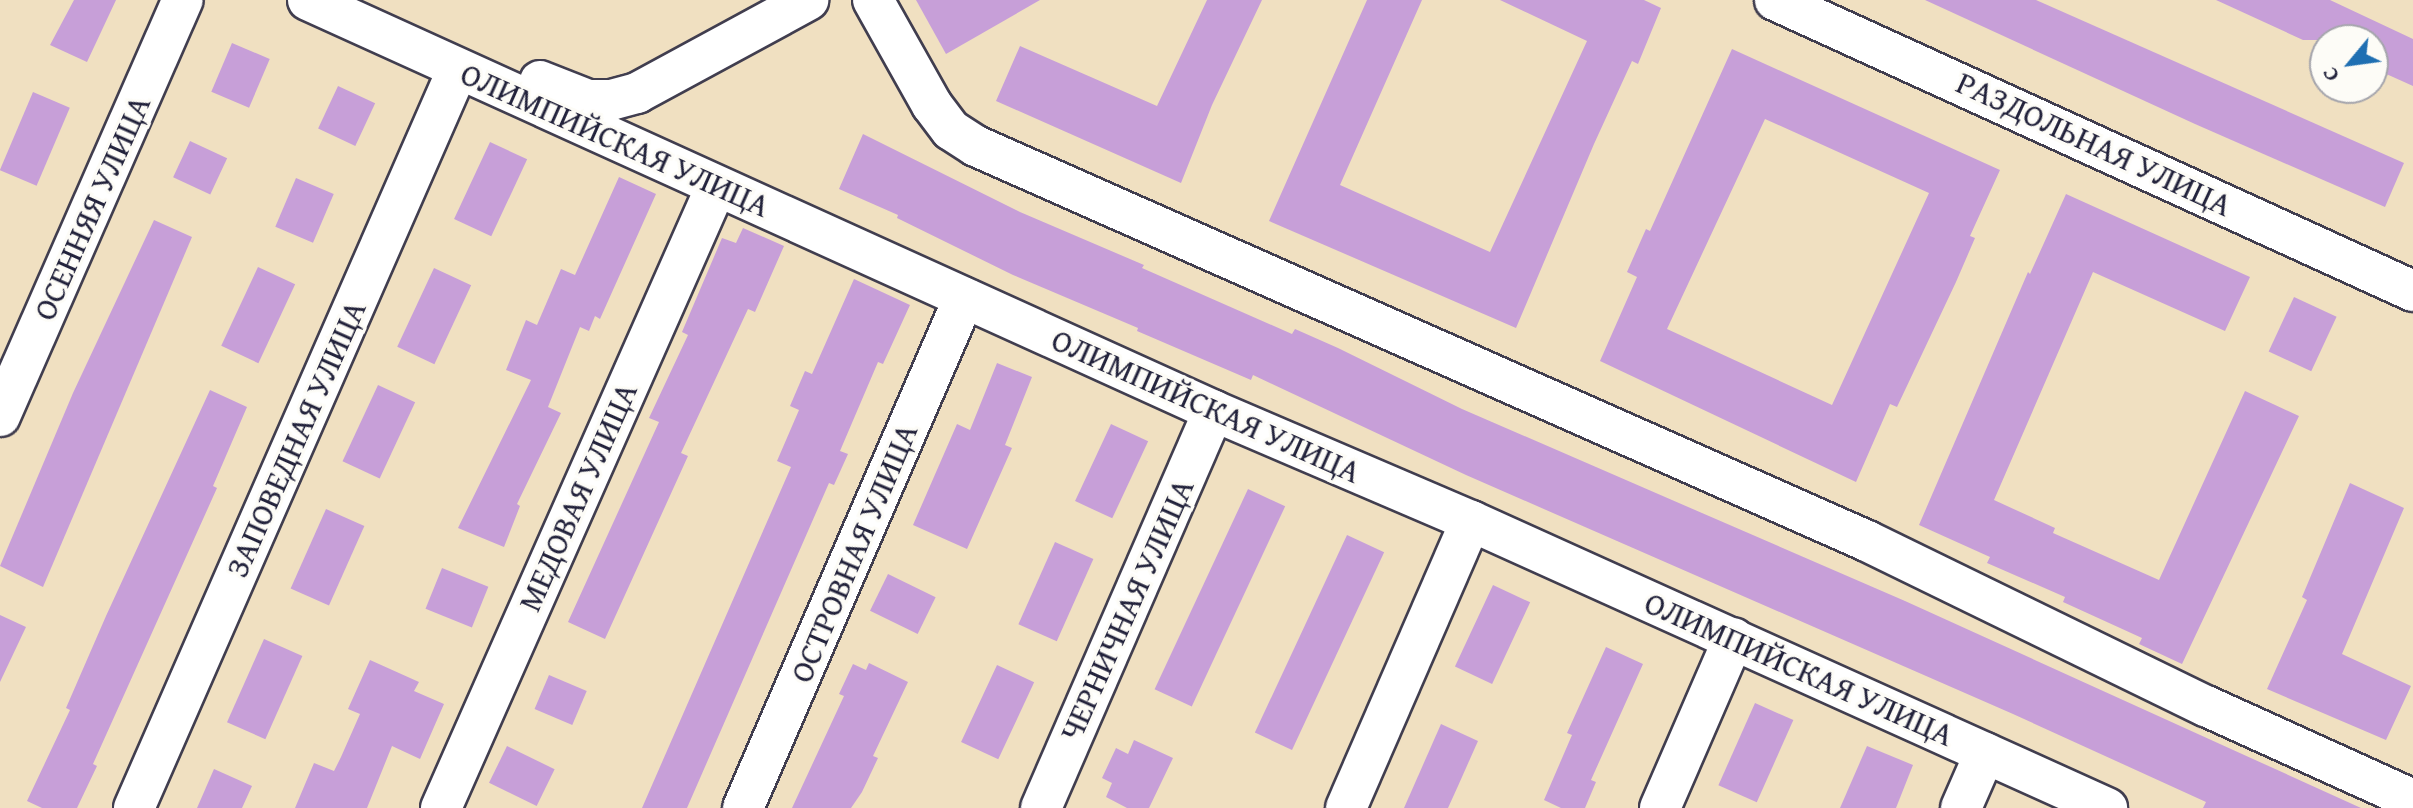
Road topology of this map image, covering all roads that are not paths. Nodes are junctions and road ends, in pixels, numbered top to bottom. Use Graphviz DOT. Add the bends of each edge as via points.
graph roads {
  1 [pos="183,0"];
  2 [pos="308,0"];
  3 [pos="357,0"];
  4 [pos="808,0"];
  5 [pos="873,0"];
  6 [pos="1775,0"];
  7 [pos="458,69"];
  8 [pos="716,187"];
  9 [pos="2413,291"];
  10 [pos="964,298"];
  11 [pos="1214,411"];
  12 [pos="0,416"];
  13 [pos="1471,521"];
  14 [pos="1734,638"];
  15 [pos="1985,753"];
  16 [pos="2413,800"];
  17 [pos="134,808"];
  18 [pos="441,808"];
  19 [pos="743,808"];
  20 [pos="1041,808"];
  21 [pos="1346,808"];
  22 [pos="1660,808"];
  23 [pos="1961,808"];
  24 [pos="2107,808"];
  1 -- 12 [label="street, ОСЕННЯЯ УЛИЦА"];
  2 -- 7 [label="street, ОЛИМПИЙСКАЯ УЛИЦА"];
  3 -- 4 [label="street, ОЛИМПИЙСКАЯ УЛИЦА" via="588,100 637,93"];
  5 -- 16 [label="street" via="932,105 951,130 976,146 1867,541"];
  6 -- 9 [label="street, РАЗДОЛЬНАЯ УЛИЦА"];
  7 -- 8 [label="street, ОЛИМПИЙСКАЯ УЛИЦА"];
  7 -- 17 [label="street, ЗАПОВЕДНАЯ УЛИЦА"];
  8 -- 10 [label="street, ОЛИМПИЙСКАЯ УЛИЦА"];
  8 -- 18 [label="street, МЕДОВАЯ УЛИЦА"];
  10 -- 11 [label="street, ОЛИМПИЙСКАЯ УЛИЦА"];
  10 -- 19 [label="street, ОСТРОВНАЯ УЛИЦА"];
  11 -- 13 [label="street, ОЛИМПИЙСКАЯ УЛИЦА"];
  11 -- 20 [label="street, ЧЕРНИЧНАЯ УЛИЦА"];
  13 -- 14 [label="street, ОЛИМПИЙСКАЯ УЛИЦА"];
  13 -- 21 [label="street"];
  14 -- 15 [label="street, ОЛИМПИЙСКАЯ УЛИЦА"];
  14 -- 22 [label="street"];
  15 -- 23 [label="street"];
  15 -- 24 [label="street, ОЛИМПИЙСКАЯ УЛИЦА"];
}
